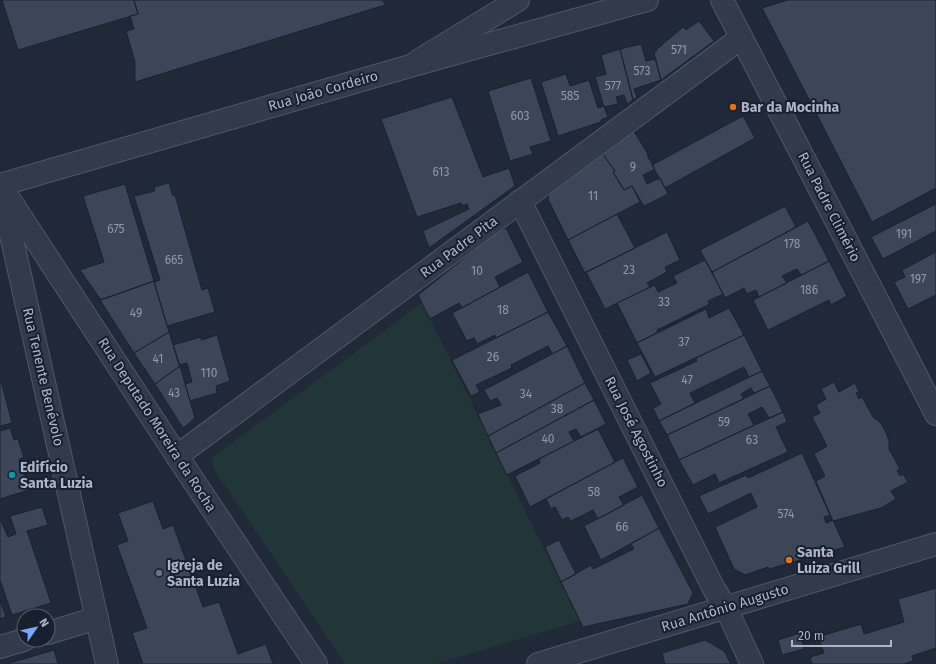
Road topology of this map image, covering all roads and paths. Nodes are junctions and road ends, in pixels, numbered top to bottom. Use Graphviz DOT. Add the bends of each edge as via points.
graph roads {
  1 [pos="518,0"];
  2 [pos="647,0"];
  3 [pos="722,0"];
  4 [pos="741,38"];
  5 [pos="410,66"];
  6 [pos="0,185"];
  7 [pos="520,201"];
  8 [pos="936,414"];
  9 [pos="177,456"];
  10 [pos="936,544"];
  11 [pos="726,608"];
  12 [pos="97,618"];
  13 [pos="56,631"];
  14 [pos="16,642"];
  15 [pos="0,647"];
  16 [pos="107,664"];
  17 [pos="316,664"];
  18 [pos="538,664"];
  19 [pos="752,664"];
  1 -- 5 [label="street"];
  2 -- 5 [label="street, Rua João Cordeiro"];
  3 -- 4 [label="street, Rua Padre Climério"];
  4 -- 7 [label="street, Rua Padre Pita"];
  4 -- 8 [label="street, Rua Padre Climério"];
  5 -- 6 [label="street, Rua João Cordeiro"];
  6 -- 9 [label="street, Rua Deputado Moreira da Rocha"];
  6 -- 12 [label="street, Rua Tenente Benévolo"];
  7 -- 9 [label="street, Rua Padre Pita"];
  7 -- 11 [label="street, Rua José Agostinho" via="714,589"];
  9 -- 17 [label="street, Rua Deputado Moreira da Rocha"];
  10 -- 11 [label="street, Rua Antônio Augusto"];
  11 -- 18 [label="street, Rua Antônio Augusto"];
  11 -- 19 [label="street, Rua José Agostinho"];
  12 -- 13 [label="street"];
  12 -- 16 [label="street, Rua Tenente Benévolo"];
  14 -- 15 [label="street"];
}
